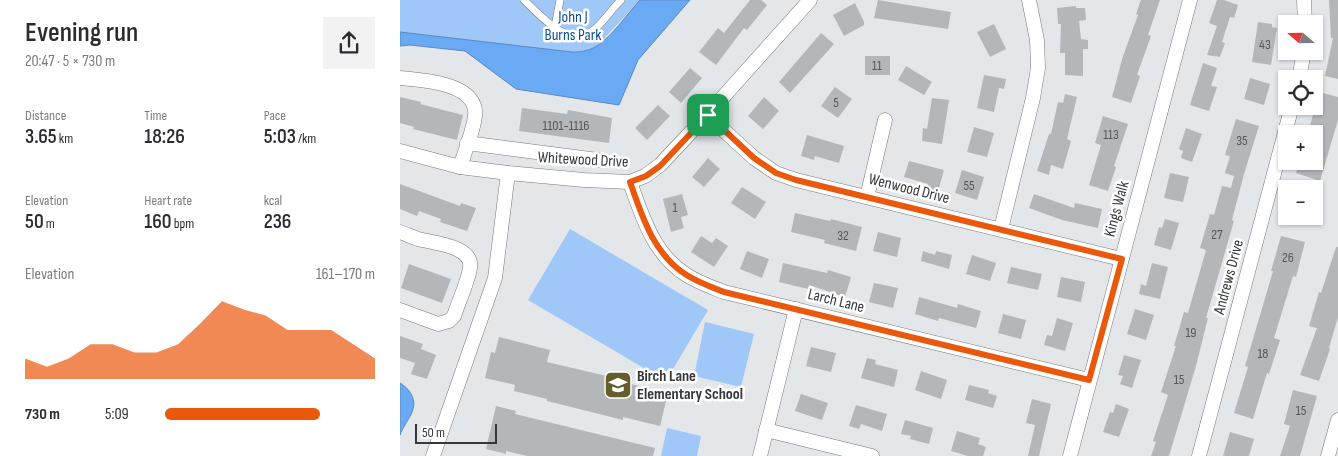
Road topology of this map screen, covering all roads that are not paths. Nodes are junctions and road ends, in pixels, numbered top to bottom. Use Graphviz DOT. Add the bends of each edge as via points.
graph roads {
  1 [pos="524,0"];
  2 [pos="560,0"];
  3 [pos="621,0"];
  4 [pos="810,0"];
  5 [pos="1029,0"];
  6 [pos="1190,0"];
  7 [pos="1304,0"];
  8 [pos="1305,15"];
  9 [pos="555,27"];
  10 [pos="400,78"];
  11 [pos="708,115"];
  12 [pos="1290,115"];
  13 [pos="886,120"];
  14 [pos="467,143"];
  15 [pos="400,151"];
  16 [pos="598,160"];
  17 [pos="460,167"];
  18 [pos="508,173"];
  19 [pos="630,182"];
  20 [pos="867,197"];
  21 [pos="1001,229"];
  22 [pos="400,232"];
  23 [pos="1122,259"];
  24 [pos="796,309"];
  25 [pos="400,310"];
  26 [pos="1089,380"];
  27 [pos="1338,420"];
  28 [pos="766,430"];
  29 [pos="433,456"];
  30 [pos="760,456"];
  31 [pos="872,456"];
  32 [pos="1070,456"];
  33 [pos="1199,456"];
  34 [pos="1328,456"];
  1 -- 9 [label="lane"];
  2 -- 9 [label="lane"];
  3 -- 9 [label="lane" via="594,30 578,37"];
  4 -- 11 [label="street, Whitewood Drive"];
  5 -- 21 [label="street" via="1037,40 1038,68"];
  6 -- 23 [label="street, Kings Walk"];
  7 -- 8 [label="street"];
  10 -- 14 [label="street" via="444,84 463,93 475,110"];
  11 -- 19 [label="street, Whitewood Drive" via="660,166"];
  11 -- 20 [label="street, Wenwood Drive" via="754,158 776,173"];
  12 -- 33 [label="street, Andrews Drive"];
  13 -- 20 [label="street"];
  14 -- 16 [label="street"];
  14 -- 17 [label="street"];
  15 -- 17 [label="street, Whitewood Drive"];
  17 -- 18 [label="street, Whitewood Drive"];
  18 -- 19 [label="street, Whitewood Drive"];
  18 -- 29 [label="street" via="495,278"];
  19 -- 24 [label="street, Larch Lane" via="656,245 674,266 703,284 724,292"];
  20 -- 21 [label="street, Wenwood Drive"];
  21 -- 23 [label="street, Wenwood Drive"];
  22 -- 25 [label="street" via="465,253 470,269 454,316 449,321 438,324"];
  23 -- 26 [label="street, Kings Walk"];
  24 -- 26 [label="street, Larch Lane"];
  24 -- 28 [label="street"];
  26 -- 32 [label="street, Kings Walk"];
  27 -- 34 [label="street"];
  28 -- 30 [label="street"];
  28 -- 31 [label="street"];
}
